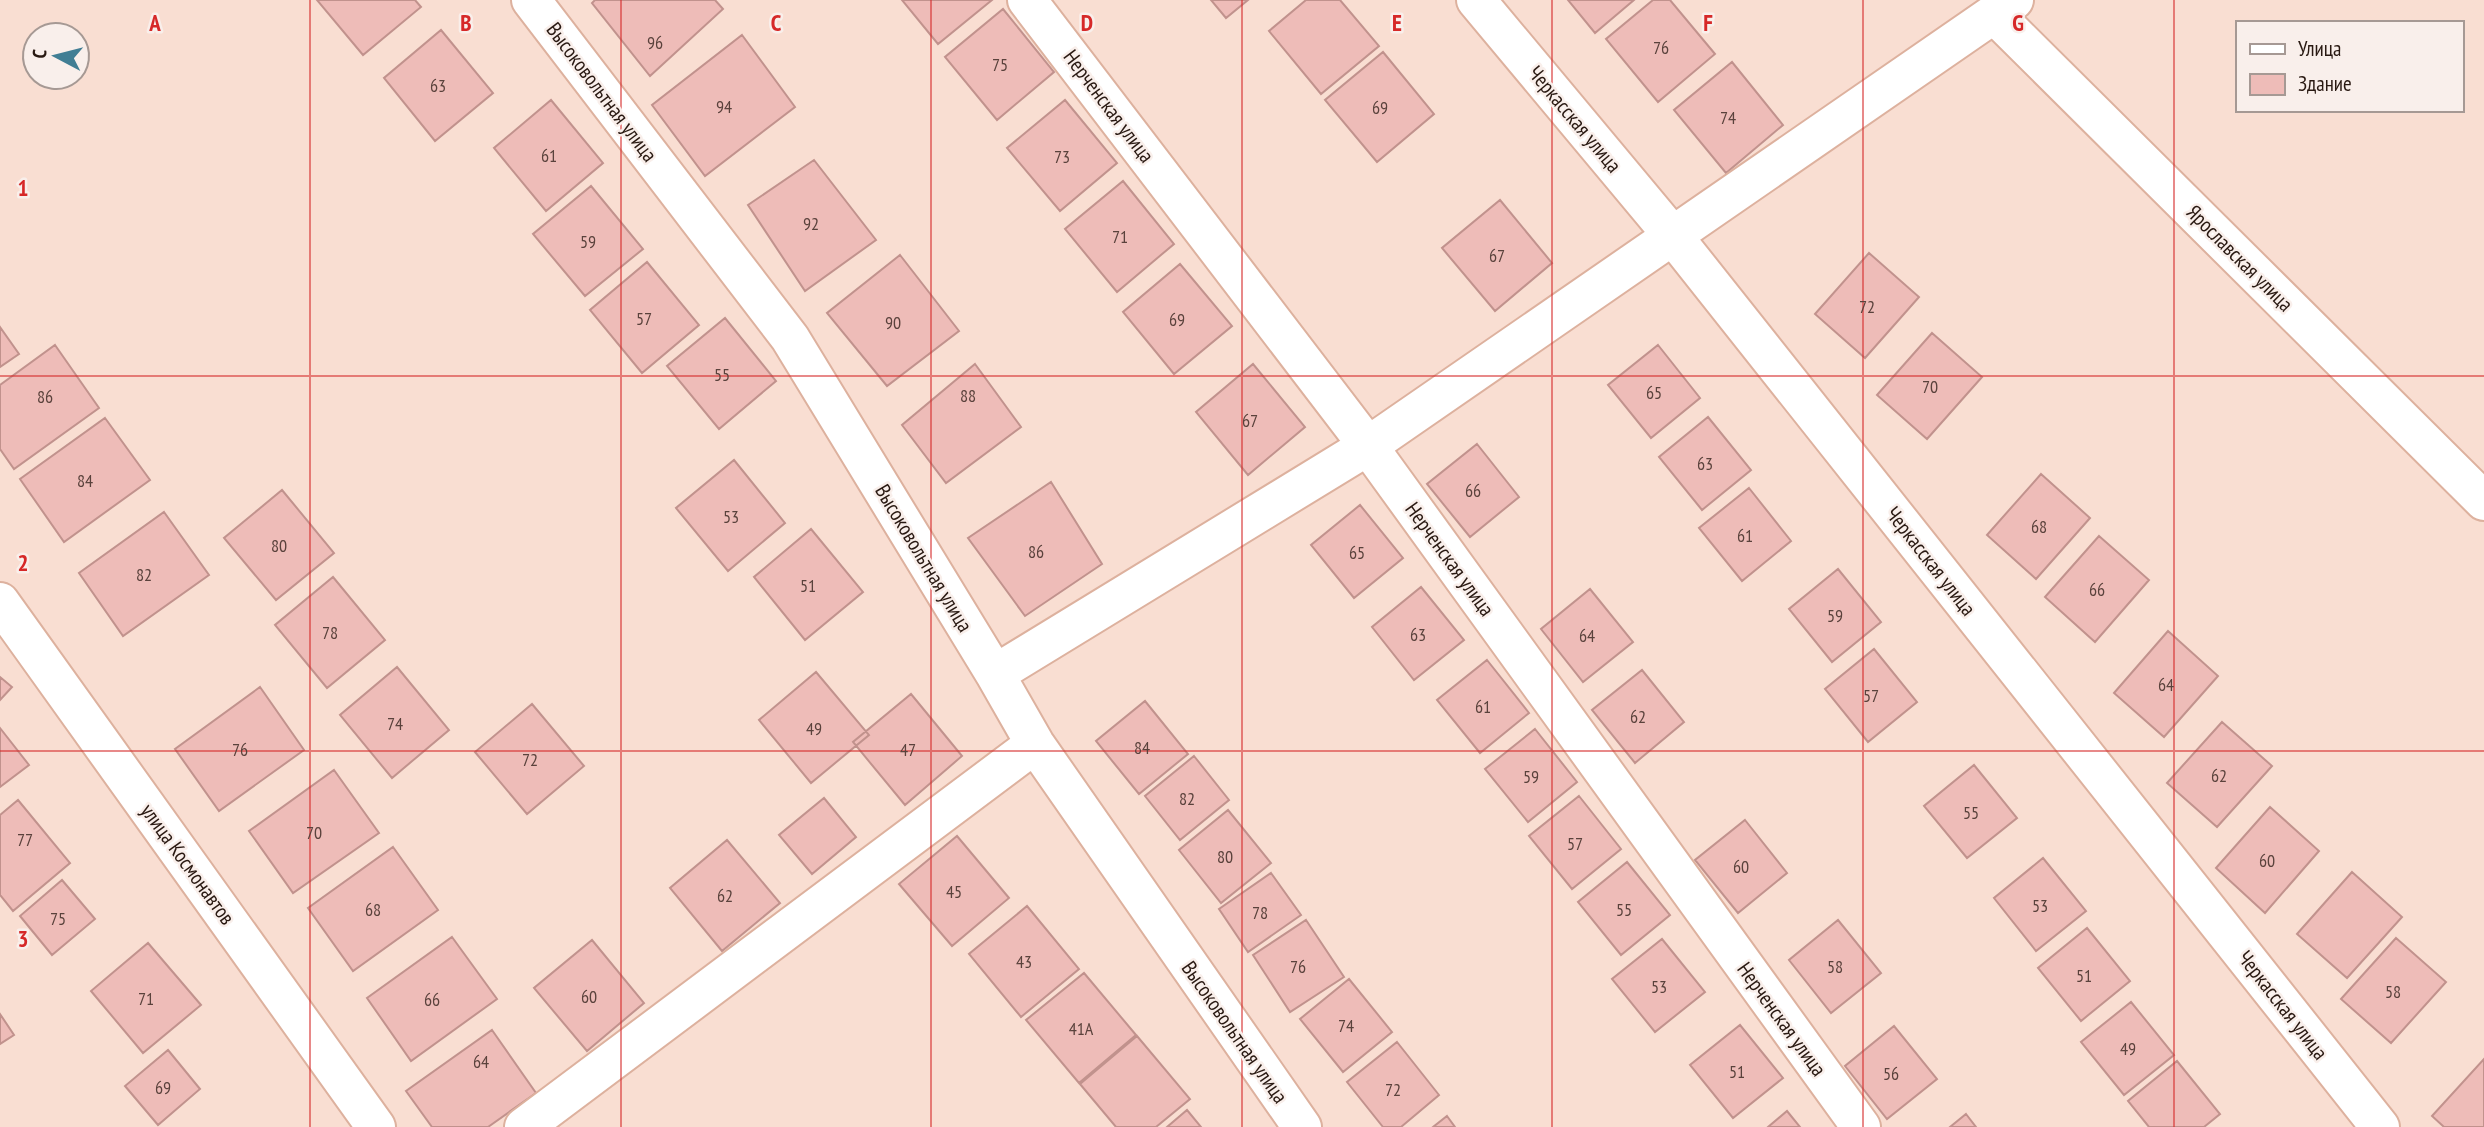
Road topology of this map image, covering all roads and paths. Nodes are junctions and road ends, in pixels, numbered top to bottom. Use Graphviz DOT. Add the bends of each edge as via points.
graph roads {
  1 [pos="531,0"];
  2 [pos="1027,0"];
  3 [pos="1476,0"];
  4 [pos="2005,7"];
  5 [pos="1673,236"];
  6 [pos="1368,446"];
  7 [pos="2484,501"];
  8 [pos="0,601"];
  9 [pos="995,674"];
  10 [pos="1035,744"];
  11 [pos="376,1127"];
  12 [pos="524,1127"];
  13 [pos="1302,1127"];
  14 [pos="1861,1127"];
  15 [pos="2380,1127"];
  1 -- 9 [label="street, Высоковольтная улица" via="790,338"];
  2 -- 6 [label="street, Нерченская улица"];
  3 -- 5 [label="street, Черкасская улица"];
  4 -- 5 [label="street"];
  4 -- 7 [label="street, Ярославская улица"];
  5 -- 6 [label="street"];
  5 -- 15 [label="street, Черкасская улица"];
  6 -- 9 [label="street"];
  6 -- 14 [label="street, Нерченская улица"];
  8 -- 11 [label="street, улица Космонавтов"];
  9 -- 10 [label="street, Высоковольтная улица"];
  10 -- 12 [label="street"];
  10 -- 13 [label="street, Высоковольтная улица"];
}
